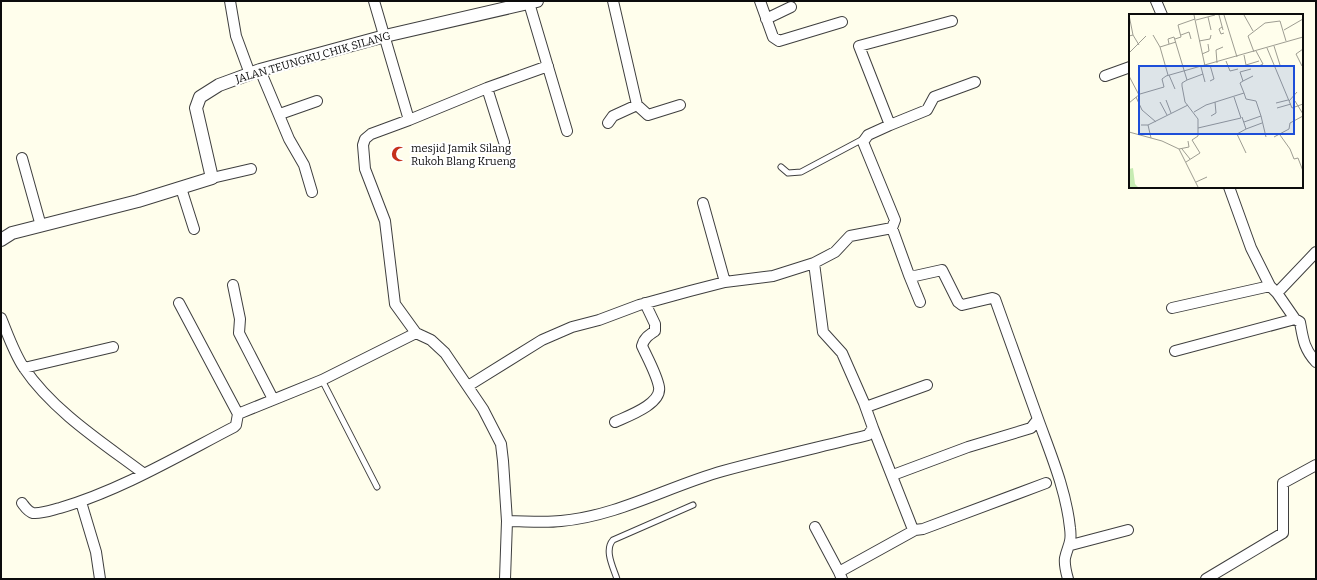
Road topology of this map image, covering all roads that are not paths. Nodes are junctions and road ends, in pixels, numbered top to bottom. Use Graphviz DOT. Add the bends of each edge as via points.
graph roads {
  1 [pos="230,1"];
  2 [pos="374,1"];
  3 [pos="613,1"];
  4 [pos="760,1"];
  5 [pos="1156,1"];
  6 [pos="533,2"];
  7 [pos="791,7"];
  8 [pos="1162,14"];
  9 [pos="766,19"];
  10 [pos="952,21"];
  11 [pos="842,22"];
  12 [pos="386,36"];
  13 [pos="548,66"];
  14 [pos="1129,67"];
  15 [pos="255,72"];
  16 [pos="1105,76"];
  17 [pos="975,82"];
  18 [pos="487,88"];
  19 [pos="317,101"];
  20 [pos="637,105"];
  21 [pos="680,105"];
  22 [pos="280,114"];
  23 [pos="409,120"];
  24 [pos="608,123"];
  25 [pos="890,125"];
  26 [pos="568,131"];
  27 [pos="864,138"];
  28 [pos="504,142"];
  29 [pos="22,158"];
  30 [pos="781,168"];
  31 [pos="251,169"];
  32 [pos="212,178"];
  33 [pos="181,188"];
  34 [pos="1229,188"];
  35 [pos="312,192"];
  36 [pos="703,203"];
  37 [pos="41,226"];
  38 [pos="892,228"];
  39 [pos="194,229"];
  40 [pos="1,240"];
  41 [pos="1316,252"];
  42 [pos="814,263"];
  43 [pos="909,275"];
  44 [pos="725,282"];
  45 [pos="233,285"];
  46 [pos="1273,290"];
  47 [pos="920,302"];
  48 [pos="179,303"];
  49 [pos="645,303"];
  50 [pos="1172,308"];
  51 [pos="1,318"];
  52 [pos="1295,319"];
  53 [pos="416,333"];
  54 [pos="113,347"];
  55 [pos="1175,351"];
  56 [pos="1316,362"];
  57 [pos="24,368"];
  58 [pos="322,380"];
  59 [pos="927,385"];
  60 [pos="468,386"];
  61 [pos="272,400"];
  62 [pos="866,408"];
  63 [pos="238,414"];
  64 [pos="1038,419"];
  65 [pos="615,422"];
  66 [pos="873,428"];
  67 [pos="1316,464"];
  68 [pos="143,473"];
  69 [pos="893,475"];
  70 [pos="1046,483"];
  71 [pos="377,487"];
  72 [pos="81,502"];
  73 [pos="22,503"];
  74 [pos="693,505"];
  75 [pos="507,520"];
  76 [pos="815,527"];
  77 [pos="915,530"];
  78 [pos="1128,530"];
  79 [pos="1071,545"];
  80 [pos="841,576"];
  81 [pos="100,579"];
  82 [pos="505,579"];
  83 [pos="617,579"];
  84 [pos="1068,579"];
  85 [pos="1206,579"];
  1 -- 15 [label="street" via="236,36"];
  2 -- 12 [label="street"];
  3 -- 20 [label="street"];
  4 -- 9 [label="street"];
  5 -- 8 [label="street"];
  6 -- 12 [label="street, JALAN TEUNGKU CHIK SILANG"];
  6 -- 13 [label="street"];
  7 -- 9 [label="street"];
  9 -- 11 [label="street" via="773,37 779,41"];
  10 -- 25 [label="street" via="859,46"];
  12 -- 15 [label="street, JALAN TEUNGKU CHIK SILANG"];
  12 -- 23 [label="street"];
  13 -- 18 [label="street"];
  13 -- 26 [label="street"];
  14 -- 16 [label="street"];
  15 -- 22 [label="street"];
  15 -- 32 [label="street, JALAN TEUNGKU CHIK SILANG" via="219,85 198,100 196,113"];
  17 -- 25 [label="street" via="934,97 927,110"];
  18 -- 23 [label="street"];
  18 -- 28 [label="street"];
  19 -- 22 [label="street"];
  20 -- 21 [label="street" via="648,115"];
  20 -- 24 [label="street" via="613,116"];
  22 -- 35 [label="street" via="289,139 304,164"];
  23 -- 53 [label="street" via="372,134 365,139 364,145 365,169 385,221 395,304"];
  25 -- 27 [label="street"];
  27 -- 30 [label="lane" via="801,172 788,172"];
  27 -- 38 [label="street" via="864,145 895,220"];
  29 -- 37 [label="street"];
  31 -- 32 [label="street"];
  32 -- 33 [label="street"];
  33 -- 37 [label="street"];
  33 -- 39 [label="street"];
  34 -- 46 [label="street" via="1250,248"];
  36 -- 44 [label="street"];
  37 -- 40 [label="street" via="12,234"];
  38 -- 42 [label="street" via="850,236 835,252"];
  38 -- 43 [label="street"];
  41 -- 46 [label="street"];
  42 -- 44 [label="street" via="773,276"];
  42 -- 62 [label="street" via="823,332 842,353"];
  43 -- 47 [label="street"];
  43 -- 64 [label="street" via="942,270 962,305 995,299"];
  44 -- 49 [label="street"];
  45 -- 61 [label="street" via="240,319 239,333"];
  46 -- 50 [label="street"];
  46 -- 52 [label="street"];
  48 -- 63 [label="street"];
  49 -- 60 [label="street" via="572,327 542,340"];
  49 -- 65 [label="street" via="656,331 647,336 642,346 659,387 658,396 654,403"];
  51 -- 57 [label="street"];
  52 -- 55 [label="street"];
  52 -- 56 [label="street" via="1300,324 1303,344"];
  53 -- 58 [label="street"];
  53 -- 60 [label="street" via="439,347"];
  54 -- 57 [label="street"];
  57 -- 68 [label="street" via="75,422"];
  58 -- 61 [label="street"];
  58 -- 71 [label="lane"];
  59 -- 62 [label="street"];
  60 -- 75 [label="street" via="493,427 500,444 504,461"];
  61 -- 63 [label="street"];
  62 -- 66 [label="street"];
  63 -- 68 [label="street" via="234,427"];
  64 -- 69 [label="street" via="1031,428 968,447"];
  64 -- 79 [label="street" via="1059,476"];
  66 -- 69 [label="street"];
  66 -- 75 [label="street" via="868,435 723,471 616,510 560,522"];
  67 -- 85 [label="street" via="1283,482 1283,533"];
  68 -- 72 [label="street"];
  69 -- 77 [label="street"];
  70 -- 77 [label="street"];
  72 -- 73 [label="street" via="33,513"];
  72 -- 81 [label="street" via="96,552"];
  74 -- 83 [label="lane" via="613,540 609,544 609,555"];
  75 -- 82 [label="street"];
  76 -- 80 [label="street"];
  77 -- 80 [label="street"];
  78 -- 79 [label="street"];
  79 -- 84 [label="street" via="1065,562"];
}
